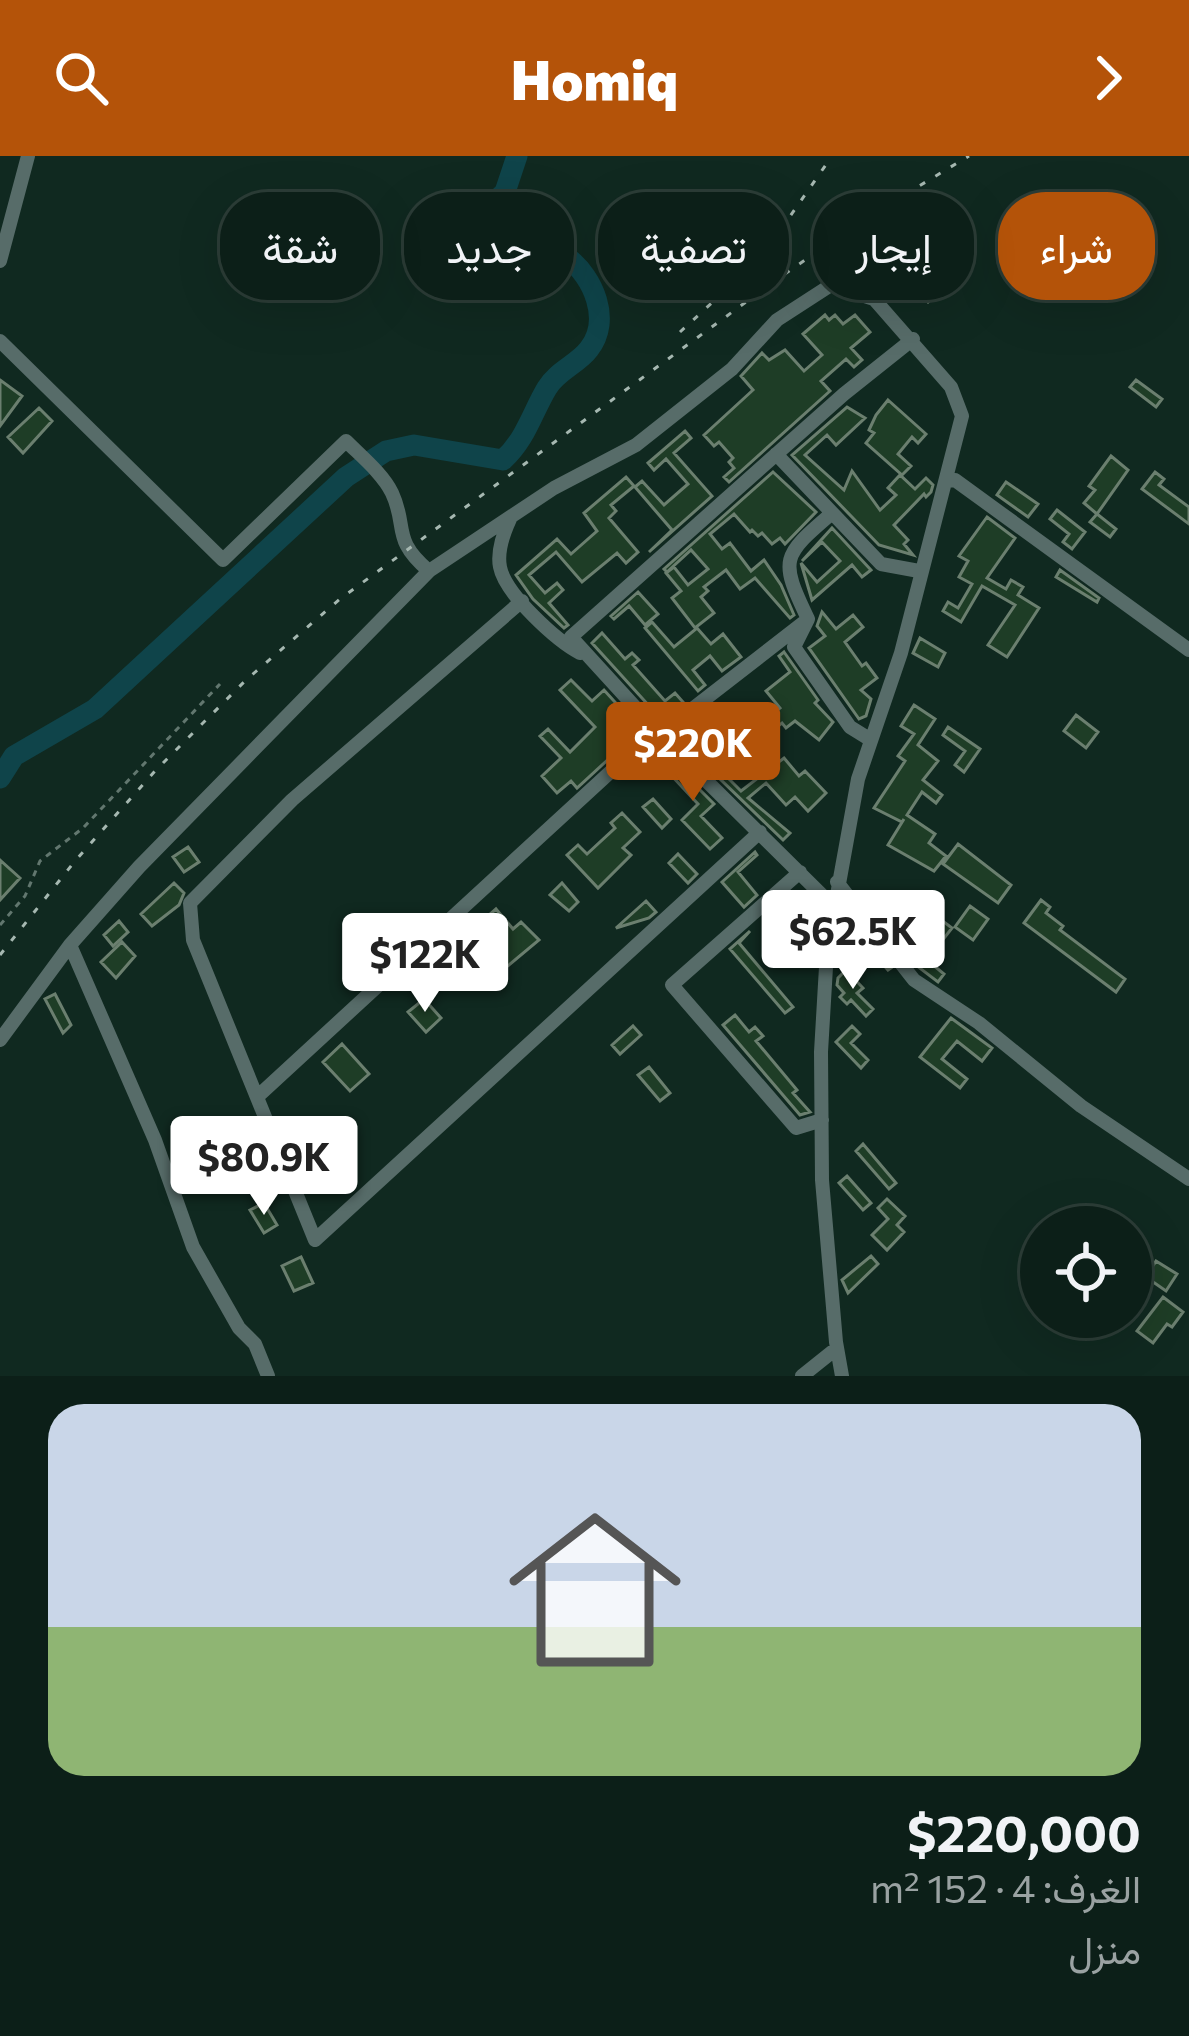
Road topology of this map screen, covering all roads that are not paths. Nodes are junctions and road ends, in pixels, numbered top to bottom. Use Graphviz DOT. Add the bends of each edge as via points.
graph roads {
  1 [pos="28,156"];
  2 [pos="0,261"];
  3 [pos="913,339"];
  4 [pos="0,344"];
  5 [pos="776,454"];
  6 [pos="947,481"];
  7 [pos="831,514"];
  8 [pos="512,515"];
  9 [pos="429,572"];
  10 [pos="919,572"];
  11 [pos="522,601"];
  12 [pos="808,619"];
  13 [pos="1189,650"];
  14 [pos="590,658"];
  15 [pos="658,732"];
  16 [pos="871,740"];
  17 [pos="760,832"];
  18 [pos="800,872"];
  19 [pos="837,882"];
  20 [pos="834,907"];
  21 [pos="70,945"];
  22 [pos="0,1040"];
  23 [pos="258,1096"];
  24 [pos="822,1120"];
  25 [pos="1189,1179"];
  26 [pos="837,1348"];
  27 [pos="268,1376"];
  28 [pos="802,1376"];
  29 [pos="842,1376"];
  1 -- 2 [label="street"];
  3 -- 5 [label="street"];
  3 -- 6 [label="street" via="951,387 962,416"];
  3 -- 8 [label="street" via="874,299 831,285 777,320 732,369 636,445"];
  4 -- 9 [label="street" via="224,560 346,441 392,494 405,542"];
  5 -- 7 [label="street"];
  5 -- 14 [label="street" via="571,637"];
  6 -- 10 [label="street"];
  6 -- 13 [label="street"];
  7 -- 10 [label="street" via="880,564"];
  7 -- 12 [label="street" via="787,563"];
  8 -- 9 [label="street"];
  8 -- 11 [label="street" via="500,567"];
  9 -- 21 [label="street"];
  10 -- 16 [label="street"];
  11 -- 14 [label="street" via="566,646"];
  11 -- 23 [label="street" via="292,800 190,903 194,940"];
  12 -- 15 [label="street"];
  12 -- 16 [label="street" via="794,647 850,727"];
  14 -- 15 [label="street"];
  15 -- 17 [label="street"];
  15 -- 23 [label="street"];
  16 -- 19 [label="street"];
  17 -- 18 [label="street"];
  17 -- 23 [label="street" via="319,1240 310,1235"];
  18 -- 20 [label="street"];
  18 -- 24 [label="street" via="672,986 796,1128"];
  19 -- 20 [label="street"];
  19 -- 25 [label="street" via="914,980"];
  20 -- 24 [label="street"];
  21 -- 22 [label="street"];
  21 -- 27 [label="street" via="193,1247"];
  24 -- 26 [label="street"];
  26 -- 28 [label="street"];
  26 -- 29 [label="street"];
}
